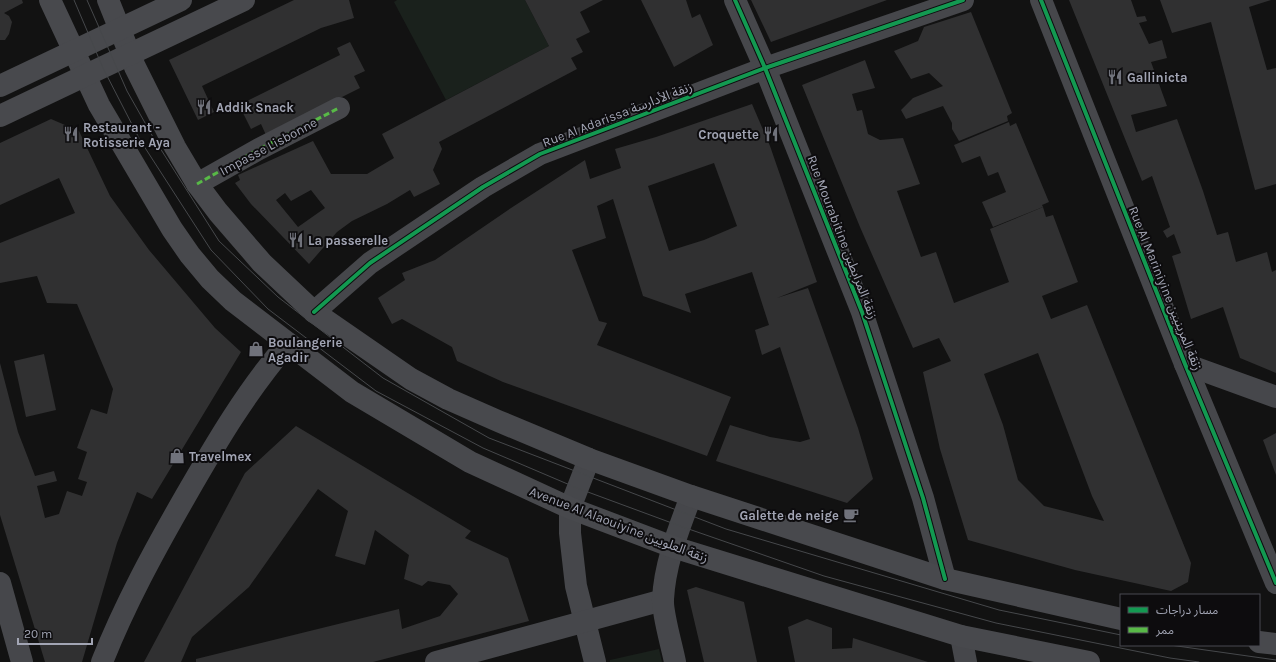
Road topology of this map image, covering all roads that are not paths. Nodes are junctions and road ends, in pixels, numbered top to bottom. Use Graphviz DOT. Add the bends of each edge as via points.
graph roads {
  1 [pos="50,0"];
  2 [pos="108,0"];
  3 [pos="182,0"];
  4 [pos="244,0"];
  5 [pos="735,0"];
  6 [pos="963,0"];
  7 [pos="1041,0"];
  8 [pos="120,30"];
  9 [pos="73,53"];
  10 [pos="130,55"];
  11 [pos="765,68"];
  12 [pos="84,77"];
  13 [pos="0,86"];
  14 [pos="339,108"];
  15 [pos="0,116"];
  16 [pos="197,184"];
  17 [pos="314,312"];
  18 [pos="288,343"];
  19 [pos="1185,364"];
  20 [pos="1276,397"];
  21 [pos="590,458"];
  22 [pos="691,496"];
  23 [pos="570,508"];
  24 [pos="673,547"];
  25 [pos="946,579"];
  26 [pos="0,583"];
  27 [pos="1276,583"];
  28 [pos="663,600"];
  29 [pos="1120,618"];
  30 [pos="585,620"];
  31 [pos="961,636"];
  32 [pos="1260,642"];
  33 [pos="1276,644"];
  34 [pos="22,662"];
  35 [pos="102,662"];
  36 [pos="436,662"];
  37 [pos="595,662"];
  38 [pos="675,662"];
  39 [pos="966,662"];
  40 [pos="1089,662"];
  1 -- 9 [label="main road, Avenue Al Alaouiyine زنقة العلويين"];
  2 -- 8 [label="main road"];
  3 -- 8 [label="main road"];
  4 -- 10 [label="main road"];
  5 -- 11 [label="street, Rue Mourabitine زنقة المرابطين"];
  6 -- 11 [label="street, Rue Al Adarissa زنقة الأدارسة"];
  7 -- 19 [label="street, Rue Al Mariniyine زنقة المرينيين"];
  8 -- 9 [label="main road"];
  8 -- 10 [label="main road"];
  9 -- 12 [label="main road, Avenue Al Alaouiyine زنقة العلويين"];
  9 -- 13 [label="main road"];
  10 -- 12 [label="main road"];
  10 -- 16 [label="main road" via="175,147"];
  11 -- 17 [label="street, Rue Al Adarissa زنقة الأدارسة" via="540,154 483,187 370,263"];
  11 -- 25 [label="street, Rue Mourabitine زنقة المرابطين" via="862,312 923,498"];
  12 -- 15 [label="main road"];
  12 -- 18 [label="main road, Avenue Al Alaouiyine زنقة العلويين" via="172,229 190,255 233,301"];
  14 -- 16 [label="street, Impasse Lisbonne"];
  16 -- 17 [label="main road" via="262,263"];
  17 -- 21 [label="main road" via="386,363 448,399"];
  18 -- 23 [label="main road, Avenue Al Alaouiyine زنقة العلويين" via="352,392 470,462"];
  18 -- 35 [label="street" via="221,434 150,558 116,626"];
  19 -- 20 [label="street"];
  19 -- 27 [label="street, Rue Al Mariniyine زنقة المرينيين"];
  21 -- 22 [label="main road"];
  21 -- 23 [label="street"];
  22 -- 24 [label="street"];
  22 -- 25 [label="main road"];
  23 -- 24 [label="main road, Avenue Al Alaouiyine زنقة العلويين"];
  23 -- 30 [label="street" via="576,586"];
  24 -- 28 [label="street" via="667,568"];
  24 -- 31 [label="main road, Avenue Al Alaouiyine زنقة العلويين"];
  25 -- 29 [label="main road"];
  26 -- 34 [label="street"];
  28 -- 30 [label="street"];
  28 -- 38 [label="street"];
  30 -- 36 [label="street"];
  30 -- 37 [label="street"];
  31 -- 39 [label="street"];
  31 -- 40 [label="main road, Avenue Al Alaouiyine زنقة العلويين"];
  32 -- 33 [label="main road"];
}
